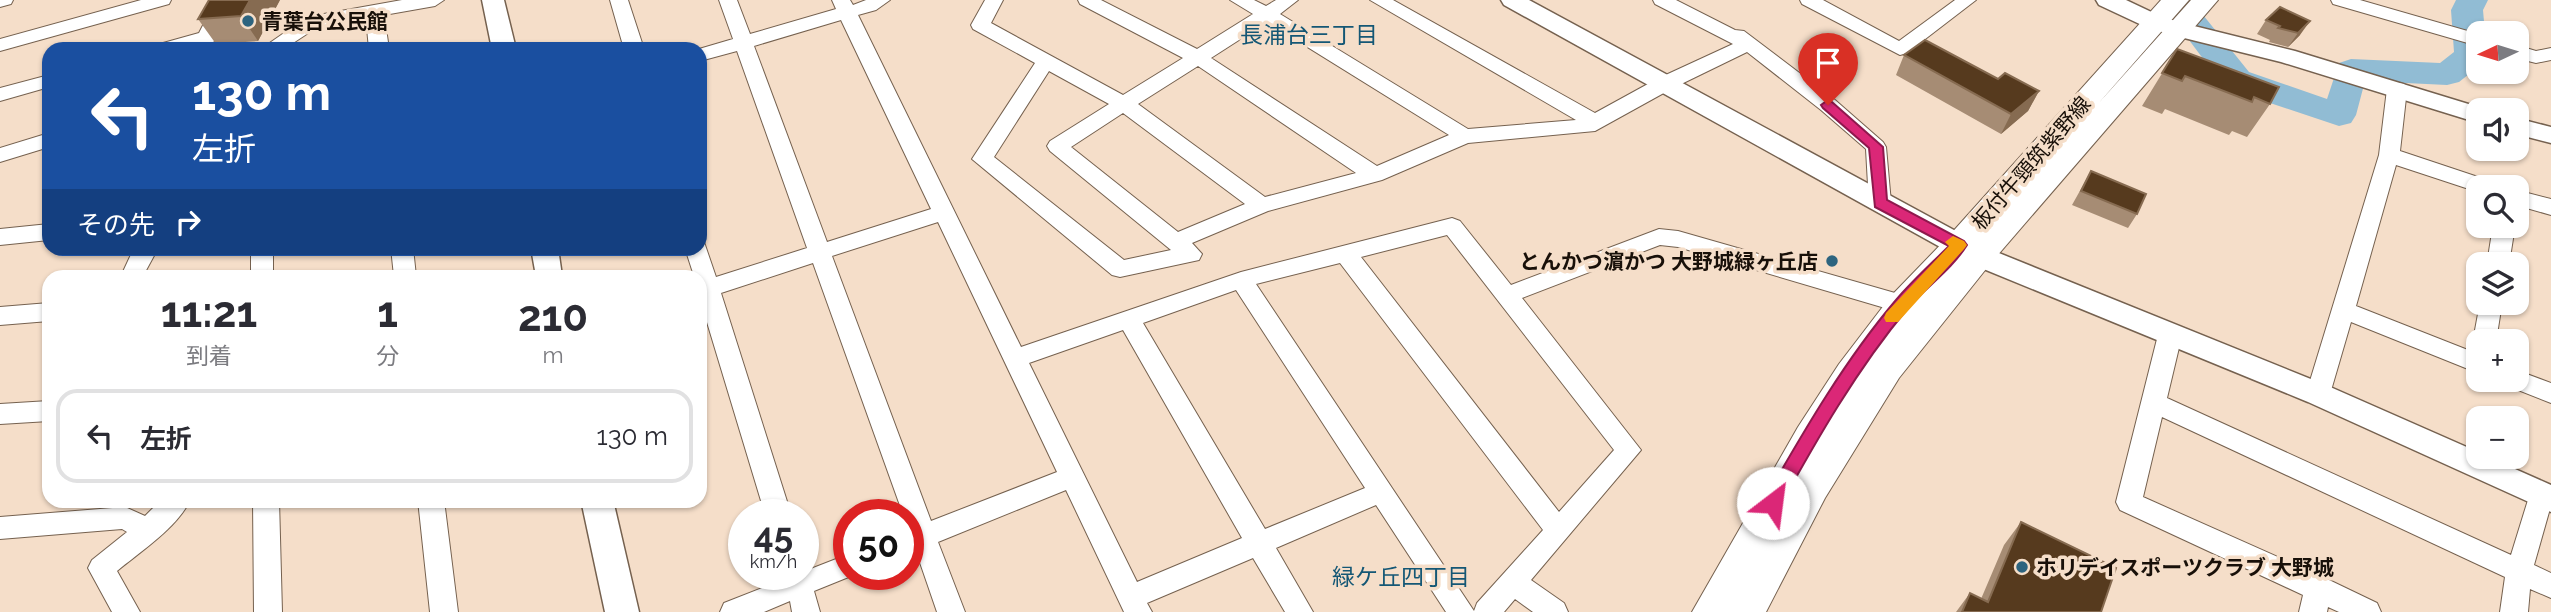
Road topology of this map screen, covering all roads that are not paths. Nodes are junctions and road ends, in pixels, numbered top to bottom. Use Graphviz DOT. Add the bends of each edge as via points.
graph roads {
  1 [pos="162,0"];
  2 [pos="225,0"];
  3 [pos="435,0"];
  4 [pos="494,0"];
  5 [pos="619,0"];
  6 [pos="728,0"];
  7 [pos="881,0"];
  8 [pos="994,0"];
  9 [pos="1087,0"];
  10 [pos="1239,0"];
  11 [pos="1289,0"];
  12 [pos="1379,0"];
  13 [pos="1513,0"];
  14 [pos="1662,0"];
  15 [pos="1692,0"];
  16 [pos="1809,0"];
  17 [pos="2107,0"];
  18 [pos="2176,0"];
  19 [pos="2205,0"];
  20 [pos="2340,0"];
  21 [pos="1962,1"];
  22 [pos="2378,5"];
  23 [pos="844,6"];
  24 [pos="374,10"];
  25 [pos="1268,14"];
  26 [pos="2167,26"];
  27 [pos="2466,36"];
  28 [pos="203,42"];
  29 [pos="282,42"];
  30 [pos="378,42"];
  31 [pos="503,42"];
  32 [pos="632,42"];
  33 [pos="743,43"];
  34 [pos="1748,44"];
  35 [pos="0,46"];
  36 [pos="707,53"];
  37 [pos="2551,54"];
  38 [pos="2529,55"];
  39 [pos="1197,57"];
  40 [pos="1046,61"];
  41 [pos="42,83"];
  42 [pos="1664,84"];
  43 [pos="2392,87"];
  44 [pos="0,95"];
  45 [pos="1124,103"];
  46 [pos="2466,110"];
  47 [pos="1595,122"];
  48 [pos="2529,129"];
  49 [pos="2551,135"];
  50 [pos="1465,136"];
  51 [pos="42,142"];
  52 [pos="0,155"];
  53 [pos="2389,155"];
  54 [pos="1375,175"];
  55 [pos="2466,180"];
  56 [pos="2529,201"];
  57 [pos="1880,203"];
  58 [pos="1262,205"];
  59 [pos="2551,207"];
  60 [pos="945,212"];
  61 [pos="42,233"];
  62 [pos="0,237"];
  63 [pos="1177,241"];
  64 [pos="1969,251"];
  65 [pos="820,252"];
  66 [pos="1345,253"];
  67 [pos="1241,280"];
  68 [pos="707,289"];
  69 [pos="1507,295"];
  70 [pos="707,299"];
  71 [pos="1902,304"];
  72 [pos="2343,310"];
  73 [pos="42,313"];
  74 [pos="0,316"];
  75 [pos="1129,319"];
  76 [pos="2170,335"];
  77 [pos="1015,358"];
  78 [pos="2466,359"];
  79 [pos="2529,384"];
  80 [pos="2551,393"];
  81 [pos="2318,394"];
  82 [pos="2154,403"];
  83 [pos="42,411"];
  84 [pos="0,414"];
  85 [pos="1072,477"];
  86 [pos="1381,492"];
  87 [pos="2546,497"];
  88 [pos="773,499"];
  89 [pos="902,499"];
  90 [pos="170,508"];
  91 [pos="266,508"];
  92 [pos="432,508"];
  93 [pos="599,508"];
  94 [pos="0,528"];
  95 [pos="1558,530"];
  96 [pos="147,531"];
  97 [pos="924,537"];
  98 [pos="1259,543"];
  99 [pos="924,556"];
  100 [pos="2519,570"];
  101 [pos="1513,582"];
  102 [pos="2551,586"];
  103 [pos="777,590"];
  104 [pos="801,590"];
  105 [pos="2315,599"];
  106 [pos="1134,605"];
  107 [pos="126,612"];
  108 [pos="268,612"];
  109 [pos="444,612"];
  110 [pos="622,612"];
  111 [pos="734,612"];
  112 [pos="806,612"];
  113 [pos="951,612"];
  114 [pos="1298,612"];
  115 [pos="1461,612"];
  116 [pos="1487,612"];
  117 [pos="1554,612"];
  118 [pos="1711,612"];
  119 [pos="1747,612"];
  120 [pos="2368,612"];
  121 [pos="2514,612"];
  1 -- 35 [label="street"];
  2 -- 28 [label="street"];
  3 -- 24 [label="street"];
  4 -- 31 [label="street"];
  5 -- 32 [label="street"];
  6 -- 33 [label="street"];
  7 -- 23 [label="street"];
  8 -- 40 [label="street" via="980,24"];
  9 -- 39 [label="street"];
  10 -- 25 [label="street"];
  11 -- 25 [label="street"];
  12 -- 47 [label="street"];
  13 -- 42 [label="street"];
  14 -- 34 [label="street"];
  15 -- 34 [label="street"];
  16 -- 21 [label="street" via="1900,49"];
  17 -- 26 [label="street"];
  18 -- 26 [label="main road, 板付牛頸筑紫野線"];
  19 -- 26 [label="main road, 板付牛頸筑紫野線"];
  20 -- 22 [label="street"];
  22 -- 27 [label="street"];
  23 -- 33 [label="street"];
  23 -- 60 [label="street"];
  24 -- 29 [label="street" via="314,21"];
  24 -- 30 [label="street"];
  25 -- 39 [label="street"];
  25 -- 50 [label="street"];
  26 -- 43 [label="street"];
  26 -- 64 [label="main road, 板付牛頸筑紫野線"];
  33 -- 36 [label="street"];
  33 -- 65 [label="street"];
  34 -- 42 [label="street"];
  34 -- 57 [label="street" via="1876,147"];
  37 -- 38 [label="street"];
  39 -- 45 [label="street"];
  39 -- 54 [label="street"];
  40 -- 45 [label="street"];
  40 -- 63 [label="street" via="982,159 1120,269 1191,254"];
  41 -- 44 [label="street"];
  42 -- 47 [label="street"];
  42 -- 57 [label="street"];
  43 -- 46 [label="street"];
  43 -- 53 [label="street"];
  45 -- 58 [label="street"];
  45 -- 63 [label="street" via="1056,146"];
  47 -- 50 [label="street"];
  48 -- 49 [label="street"];
  50 -- 54 [label="street"];
  51 -- 52 [label="street"];
  53 -- 55 [label="street"];
  53 -- 72 [label="street"];
  54 -- 58 [label="street"];
  56 -- 59 [label="street"];
  57 -- 64 [label="street"];
  58 -- 63 [label="street"];
  60 -- 65 [label="street"];
  60 -- 77 [label="street"];
  61 -- 62 [label="street"];
  64 -- 71 [label="main road, 板付牛頸筑紫野線"];
  64 -- 76 [label="street"];
  64 -- 119 [label="main road, 板付牛頸筑紫野線" via="1887,369 1813,488"];
  65 -- 68 [label="street"];
  65 -- 89 [label="street"];
  66 -- 67 [label="street"];
  66 -- 69 [label="street" via="1452,226"];
  66 -- 95 [label="street"];
  67 -- 75 [label="street"];
  67 -- 86 [label="street"];
  69 -- 71 [label="street" via="1659,237"];
  69 -- 95 [label="street" via="1629,450"];
  70 -- 88 [label="street"];
  71 -- 118 [label="main road, 板付牛頸筑紫野線" via="1810,437"];
  72 -- 78 [label="street"];
  72 -- 81 [label="street"];
  73 -- 74 [label="street"];
  75 -- 77 [label="street"];
  75 -- 98 [label="street"];
  76 -- 81 [label="street"];
  76 -- 82 [label="street"];
  77 -- 85 [label="street"];
  79 -- 80 [label="street"];
  81 -- 87 [label="street"];
  82 -- 100 [label="street"];
  82 -- 105 [label="street" via="2129,502"];
  83 -- 84 [label="street"];
  85 -- 97 [label="street"];
  85 -- 106 [label="street"];
  86 -- 98 [label="street"];
  86 -- 115 [label="street"];
  87 -- 100 [label="street"];
  90 -- 96 [label="street"];
  91 -- 108 [label="street"];
  92 -- 109 [label="street"];
  93 -- 110 [label="street"];
  94 -- 96 [label="street" via="125,518"];
  95 -- 101 [label="street"];
  96 -- 107 [label="street" via="101,568"];
  98 -- 106 [label="street"];
  98 -- 114 [label="street"];
  99 -- 113 [label="street"];
  100 -- 102 [label="street"];
  100 -- 121 [label="street"];
  101 -- 116 [label="street"];
  101 -- 117 [label="street"];
  103 -- 111 [label="street"];
  104 -- 112 [label="street"];
  105 -- 120 [label="street"];
}
